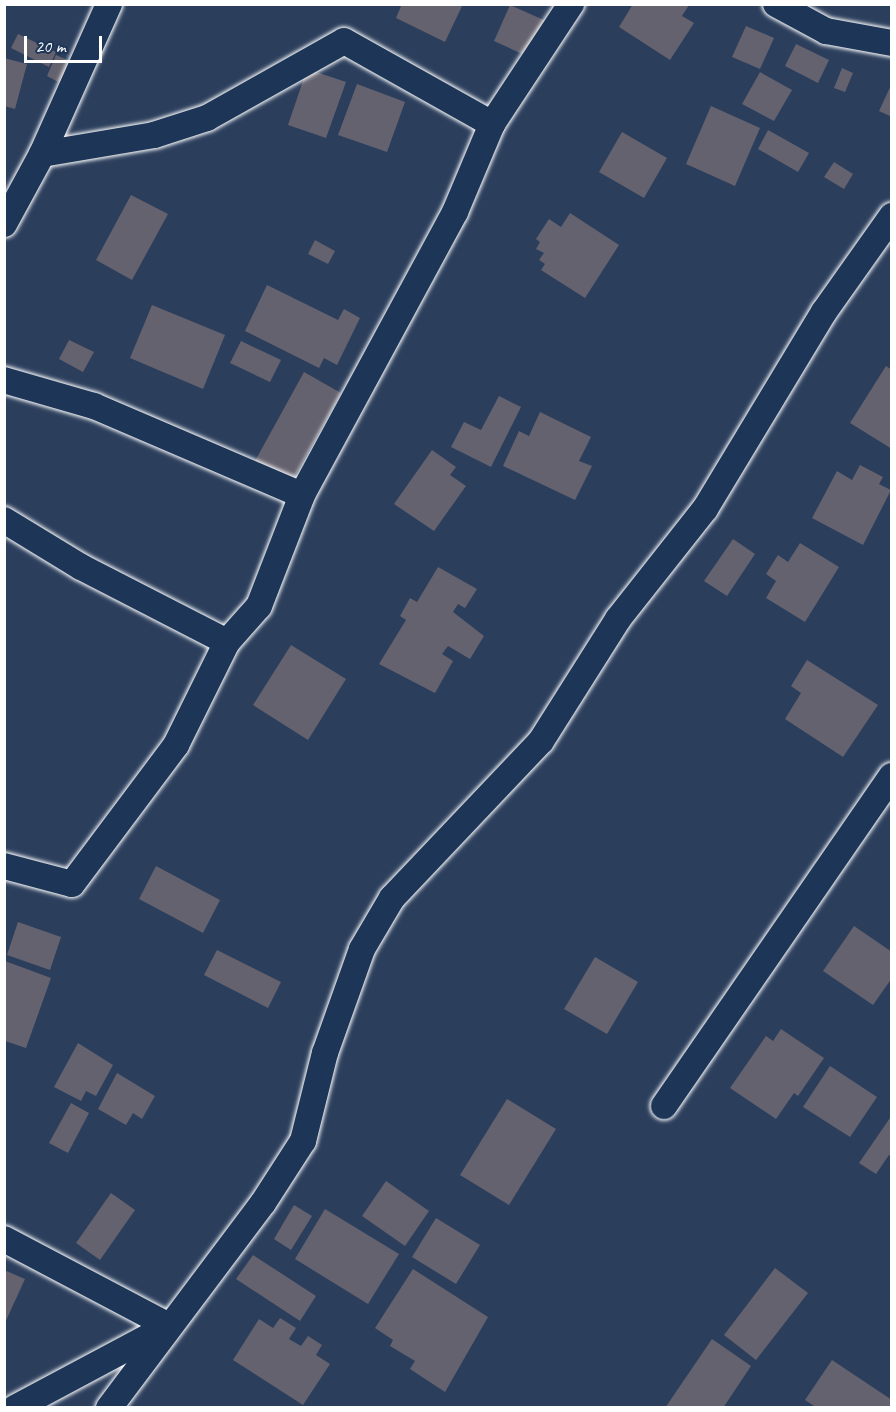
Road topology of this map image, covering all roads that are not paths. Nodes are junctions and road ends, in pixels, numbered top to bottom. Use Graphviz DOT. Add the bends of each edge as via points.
graph roads {
  1 [pos="109,4"];
  2 [pos="571,4"];
  3 [pos="776,4"];
  4 [pos="891,43"];
  5 [pos="492,124"];
  6 [pos="42,154"];
  7 [pos="891,216"];
  8 [pos="4,224"];
  9 [pos="4,380"];
  10 [pos="302,495"];
  11 [pos="4,520"];
  12 [pos="227,642"];
  13 [pos="891,776"];
  14 [pos="4,866"];
  15 [pos="664,1106"];
  16 [pos="4,1239"];
  17 [pos="169,1326"];
  18 [pos="15,1407"];
  19 [pos="110,1407"];
  1 -- 6 [label="street"];
  2 -- 5 [label="street"];
  3 -- 4 [label="street" via="826,31"];
  5 -- 6 [label="street" via="344,41 207,118 154,135"];
  5 -- 10 [label="street" via="455,212"];
  6 -- 8 [label="street"];
  7 -- 17 [label="street" via="824,312 705,510 618,619 541,741 392,898 362,949 325,1053 303,1141 263,1203"];
  9 -- 10 [label="street" via="94,406"];
  10 -- 12 [label="street" via="258,606"];
  11 -- 12 [label="street" via="81,567"];
  12 -- 14 [label="street" via="176,745 115,832 72,884"];
  13 -- 15 [label="street"];
  16 -- 17 [label="street"];
  17 -- 18 [label="street"];
  17 -- 19 [label="street"];
}
